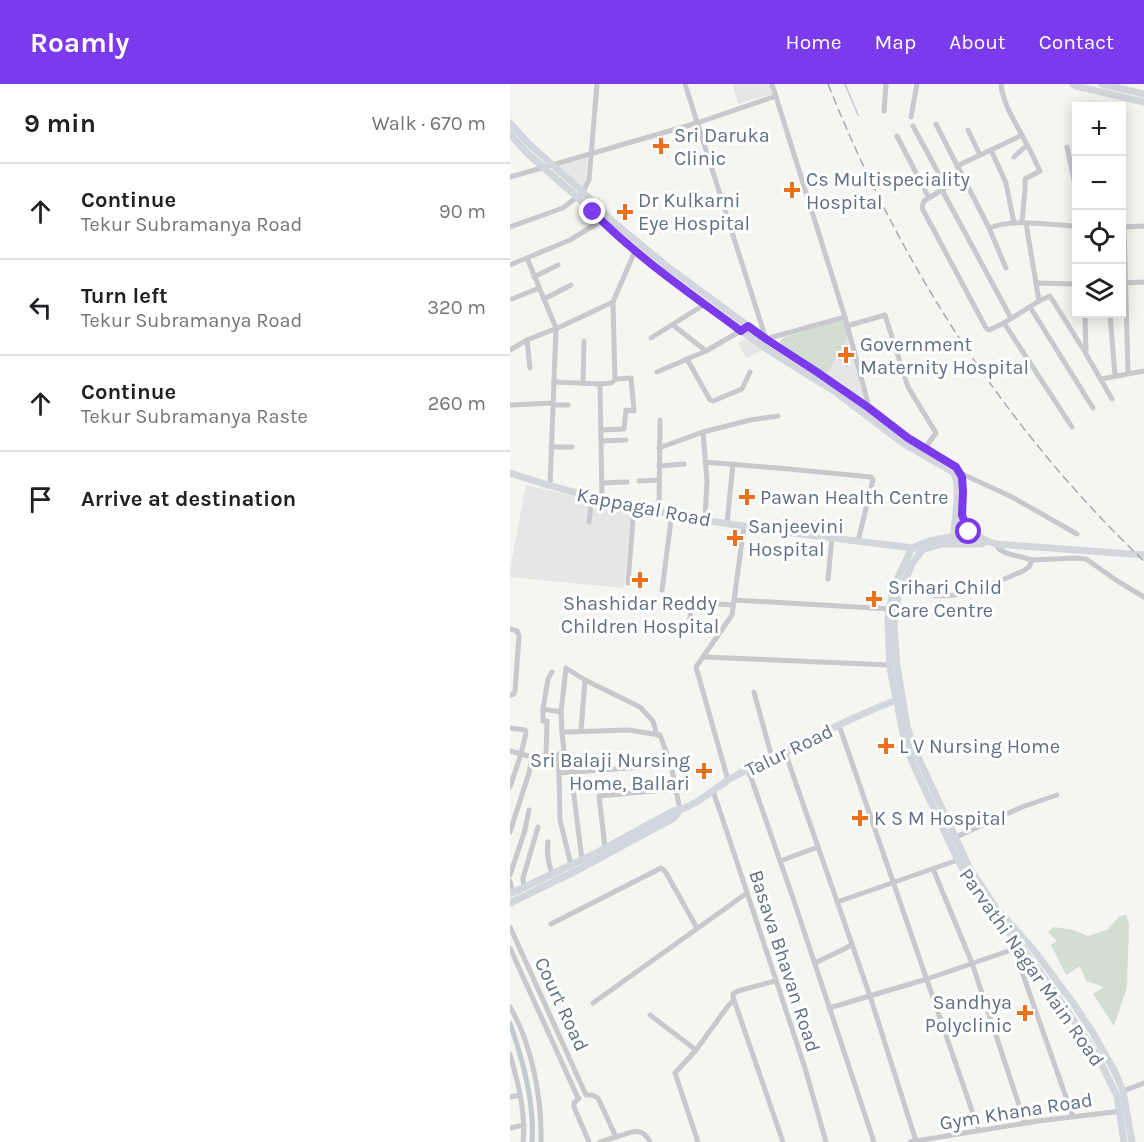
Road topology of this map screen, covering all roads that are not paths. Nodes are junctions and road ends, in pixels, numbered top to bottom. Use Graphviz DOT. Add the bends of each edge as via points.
graph roads {
  1 [pos="597,84"];
  2 [pos="685,84"];
  3 [pos="772,84"];
  4 [pos="886,84"];
  5 [pos="916,84"];
  6 [pos="1001,84"];
  7 [pos="1073,84"];
  8 [pos="1102,84"];
  9 [pos="1127,87"];
  10 [pos="1144,94"];
  11 [pos="776,96"];
  12 [pos="1144,102"];
  13 [pos="884,111"];
  14 [pos="911,117"];
  15 [pos="510,123"];
  16 [pos="697,123"];
  17 [pos="936,124"];
  18 [pos="913,126"];
  19 [pos="968,130"];
  20 [pos="510,134"];
  21 [pos="1022,135"];
  22 [pos="897,136"];
  23 [pos="1027,145"];
  24 [pos="1067,147"];
  25 [pos="991,150"];
  26 [pos="591,153"];
  27 [pos="980,155"];
  28 [pos="1014,157"];
  29 [pos="552,164"];
  30 [pos="957,165"];
  31 [pos="544,167"];
  32 [pos="1072,168"];
  33 [pos="510,177"];
  34 [pos="963,177"];
  35 [pos="944,188"];
  36 [pos="581,195"];
  37 [pos="929,198"];
  38 [pos="602,220"];
  39 [pos="1014,223"];
  40 [pos="1024,223"];
  41 [pos="1072,226"];
  42 [pos="1144,226"];
  43 [pos="510,227"];
  44 [pos="1126,227"];
  45 [pos="989,228"];
  46 [pos="635,251"];
  47 [pos="527,258"];
  48 [pos="510,265"];
  49 [pos="558,265"];
  50 [pos="1006,268"];
  51 [pos="534,277"];
  52 [pos="1144,282"];
  53 [pos="1036,283"];
  54 [pos="1126,283"];
  55 [pos="1072,284"];
  56 [pos="571,285"];
  57 [pos="539,288"];
  58 [pos="512,299"];
  59 [pos="544,299"];
  60 [pos="1040,301"];
  61 [pos="614,302"];
  62 [pos="705,304"];
  63 [pos="1030,307"];
  64 [pos="845,317"];
  65 [pos="1011,318"];
  66 [pos="1084,318"];
  67 [pos="1110,318"];
  68 [pos="1126,318"];
  69 [pos="1004,323"];
  70 [pos="673,325"];
  71 [pos="748,326"];
  72 [pos="847,326"];
  73 [pos="556,328"];
  74 [pos="739,329"];
  75 [pos="651,338"];
  76 [pos="527,340"];
  77 [pos="584,341"];
  78 [pos="765,343"];
  79 [pos="510,350"];
  80 [pos="706,351"];
  81 [pos="1086,354"];
  82 [pos="687,359"];
  83 [pos="530,368"];
  84 [pos="1144,371"];
  85 [pos="657,372"];
  86 [pos="750,372"];
  87 [pos="1128,373"];
  88 [pos="1115,376"];
  89 [pos="615,379"];
  90 [pos="1101,379"];
  91 [pos="554,382"];
  92 [pos="583,383"];
  93 [pos="600,384"];
  94 [pos="1112,399"];
  95 [pos="553,404"];
  96 [pos="510,405"];
  97 [pos="568,405"];
  98 [pos="869,408"];
  99 [pos="1093,408"];
  100 [pos="778,417"];
  101 [pos="872,419"];
  102 [pos="660,420"];
  103 [pos="1072,427"];
  104 [pos="601,430"];
  105 [pos="703,432"];
  106 [pos="626,440"];
  107 [pos="601,441"];
  108 [pos="551,447"];
  109 [pos="572,447"];
  110 [pos="659,448"];
  111 [pos="925,448"];
  112 [pos="705,462"];
  113 [pos="684,464"];
  114 [pos="733,464"];
  115 [pos="659,466"];
  116 [pos="510,473"];
  117 [pos="960,473"];
  118 [pos="659,480"];
  119 [pos="639,481"];
  120 [pos="627,482"];
  121 [pos="602,483"];
  122 [pos="550,486"];
  123 [pos="592,497"];
  124 [pos="602,500"];
  125 [pos="634,506"];
  126 [pos="659,511"];
  127 [pos="672,513"];
  128 [pos="962,515"];
  129 [pos="705,519"];
  130 [pos="589,522"];
  131 [pos="728,523"];
  132 [pos="744,526"];
  133 [pos="1077,534"];
  134 [pos="974,537"];
  135 [pos="832,538"];
  136 [pos="955,540"];
  137 [pos="858,541"];
  138 [pos="987,542"];
  139 [pos="996,544"];
  140 [pos="912,548"];
  141 [pos="923,549"];
  142 [pos="1144,555"];
  143 [pos="1032,560"];
  144 [pos="828,579"];
  145 [pos="628,583"];
  146 [pos="903,583"];
  147 [pos="662,590"];
  148 [pos="1144,597"];
  149 [pos="733,603"];
  150 [pos="890,609"];
  151 [pos="690,619"];
  152 [pos="510,629"];
  153 [pos="703,657"];
  154 [pos="510,661"];
  155 [pos="517,662"];
  156 [pos="890,664"];
  157 [pos="552,672"];
  158 [pos="585,680"];
  159 [pos="754,692"];
  160 [pos="510,695"];
  161 [pos="899,699"];
  162 [pos="543,709"];
  163 [pos="561,712"];
  164 [pos="839,725"];
  165 [pos="510,728"];
  166 [pos="581,731"];
  167 [pos="562,732"];
  168 [pos="657,735"];
  169 [pos="510,751"];
  170 [pos="786,752"];
  171 [pos="521,754"];
  172 [pos="557,755"];
  173 [pos="546,756"];
  174 [pos="531,757"];
  175 [pos="772,758"];
  176 [pos="671,765"];
  177 [pos="748,770"];
  178 [pos="571,772"];
  179 [pos="559,773"];
  180 [pos="728,780"];
  181 [pos="510,787"];
  182 [pos="676,789"];
  183 [pos="713,791"];
  184 [pos="1057,795"];
  185 [pos="529,810"];
  186 [pos="680,810"];
  187 [pos="538,827"];
  188 [pos="510,832"];
  189 [pos="954,838"];
  190 [pos="548,842"];
  191 [pos="819,847"];
  192 [pos="605,848"];
  193 [pos="582,860"];
  194 [pos="958,860"];
  195 [pos="780,861"];
  196 [pos="571,865"];
  197 [pos="933,869"];
  198 [pos="510,874"];
  199 [pos="552,874"];
  200 [pos="510,882"];
  201 [pos="894,883"];
  202 [pos="524,888"];
  203 [pos="512,893"];
  204 [pos="747,893"];
  205 [pos="837,902"];
  206 [pos="510,903"];
  207 [pos="551,924"];
  208 [pos="510,927"];
  209 [pos="697,928"];
  210 [pos="1028,943"];
  211 [pos="852,945"];
  212 [pos="1017,947"];
  213 [pos="510,948"];
  214 [pos="814,963"];
  215 [pos="972,963"];
  216 [pos="927,980"];
  217 [pos="776,981"];
  218 [pos="870,996"];
  219 [pos="734,1000"];
  220 [pos="593,1003"];
  221 [pos="510,1007"];
  222 [pos="830,1008"];
  223 [pos="650,1015"];
  224 [pos="696,1050"];
  225 [pos="510,1054"];
  226 [pos="512,1068"];
  227 [pos="1144,1083"];
  228 [pos="1123,1091"];
  229 [pos="520,1095"];
  230 [pos="586,1095"];
  231 [pos="510,1097"];
  232 [pos="578,1098"];
  233 [pos="1123,1110"];
  234 [pos="1073,1117"];
  235 [pos="1025,1124"];
  236 [pos="524,1125"];
  237 [pos="510,1128"];
  238 [pos="979,1131"];
  239 [pos="616,1137"];
  240 [pos="523,1142"];
  241 [pos="541,1142"];
  242 [pos="589,1142"];
  243 [pos="600,1142"];
  244 [pos="650,1142"];
  245 [pos="698,1142"];
  246 [pos="783,1142"];
  247 [pos="826,1142"];
  248 [pos="873,1142"];
  249 [pos="913,1142"];
  250 [pos="1124,1142"];
  251 [pos="1132,1142"];
  1 -- 26 [label="street"];
  2 -- 16 [label="street"];
  3 -- 11 [label="street"];
  4 -- 13 [label="street"];
  5 -- 14 [label="street"];
  6 -- 21 [label="street" via="1007,109"];
  7 -- 12 [label="main road"];
  8 -- 9 [label="main road"];
  9 -- 10 [label="main road"];
  11 -- 16 [label="street"];
  11 -- 64 [label="street"];
  15 -- 29 [label="main road"];
  16 -- 26 [label="street"];
  16 -- 78 [label="street"];
  17 -- 30 [label="street"];
  18 -- 35 [label="street"];
  19 -- 27 [label="street"];
  20 -- 31 [label="main road"];
  21 -- 23 [label="street"];
  21 -- 25 [label="street"];
  22 -- 37 [label="street"];
  23 -- 28 [label="street"];
  23 -- 40 [label="street" via="1040,171 1025,179"];
  24 -- 32 [label="street"];
  25 -- 27 [label="street"];
  25 -- 39 [label="street" via="1006,183"];
  26 -- 29 [label="street"];
  26 -- 36 [label="street" via="588,180"];
  27 -- 30 [label="street"];
  29 -- 31 [label="street"];
  29 -- 36 [label="main road"];
  30 -- 34 [label="street"];
  31 -- 33 [label="street"];
  31 -- 36 [label="main road"];
  34 -- 35 [label="street"];
  34 -- 45 [label="street"];
  35 -- 37 [label="street"];
  35 -- 65 [label="street"];
  36 -- 38 [label="main road"];
  36 -- 43 [label="street" via="563,208"];
  36 -- 71 [label="main road"];
  37 -- 69 [label="street" via="922,208 986,328"];
  38 -- 46 [label="main road"];
  38 -- 47 [label="street" via="570,240"];
  39 -- 40 [label="street"];
  39 -- 45 [label="street"];
  40 -- 41 [label="street"];
  40 -- 53 [label="street"];
  42 -- 44 [label="street"];
  45 -- 50 [label="street"];
  46 -- 61 [label="street"];
  46 -- 62 [label="main road"];
  47 -- 48 [label="street"];
  47 -- 51 [label="street"];
  49 -- 51 [label="street"];
  51 -- 57 [label="street"];
  52 -- 54 [label="street"];
  53 -- 55 [label="street"];
  53 -- 60 [label="street"];
  56 -- 59 [label="street"];
  57 -- 58 [label="street"];
  57 -- 59 [label="street"];
  59 -- 73 [label="street"];
  60 -- 63 [label="street"];
  60 -- 81 [label="street" via="1050,296"];
  61 -- 73 [label="street"];
  61 -- 89 [label="street"];
  62 -- 70 [label="street"];
  62 -- 74 [label="main road"];
  63 -- 65 [label="street"];
  63 -- 99 [label="street"];
  64 -- 72 [label="street"];
  64 -- 78 [label="street"];
  65 -- 69 [label="street"];
  66 -- 81 [label="street"];
  67 -- 88 [label="street"];
  68 -- 87 [label="street"];
  69 -- 103 [label="street"];
  70 -- 75 [label="street"];
  70 -- 80 [label="street"];
  71 -- 74 [label="street"];
  71 -- 78 [label="main road"];
  72 -- 98 [label="street"];
  72 -- 111 [label="street" via="885,315 908,387 936,433"];
  73 -- 76 [label="street"];
  73 -- 91 [label="street"];
  74 -- 78 [label="main road"];
  74 -- 80 [label="street"];
  76 -- 79 [label="street"];
  76 -- 83 [label="street"];
  77 -- 92 [label="street"];
  78 -- 98 [label="main road"];
  78 -- 101 [label="main road"];
  80 -- 82 [label="street"];
  81 -- 90 [label="street"];
  82 -- 85 [label="street"];
  82 -- 86 [label="street" via="713,401 742,389"];
  84 -- 87 [label="street"];
  87 -- 88 [label="street"];
  88 -- 90 [label="street"];
  89 -- 93 [label="street"];
  89 -- 104 [label="street" via="631,378 634,411 626,410 624,429"];
  90 -- 94 [label="street"];
  91 -- 92 [label="street"];
  91 -- 95 [label="street"];
  92 -- 93 [label="street"];
  93 -- 104 [label="street"];
  95 -- 96 [label="street"];
  95 -- 97 [label="street"];
  95 -- 108 [label="street"];
  98 -- 101 [label="street"];
  98 -- 111 [label="main road"];
  100 -- 105 [label="street"];
  101 -- 136 [label="main road" via="911,449 955,474"];
  102 -- 110 [label="street"];
  104 -- 107 [label="street"];
  105 -- 110 [label="street"];
  105 -- 112 [label="street"];
  106 -- 107 [label="street"];
  107 -- 121 [label="street"];
  108 -- 109 [label="street"];
  108 -- 122 [label="street"];
  110 -- 115 [label="street"];
  111 -- 117 [label="main road"];
  112 -- 114 [label="street"];
  112 -- 129 [label="street"];
  113 -- 115 [label="street"];
  114 -- 131 [label="street"];
  114 -- 137 [label="street" via="871,477"];
  115 -- 118 [label="street"];
  116 -- 122 [label="main road, Kappagal Road"];
  117 -- 128 [label="main road"];
  117 -- 133 [label="street"];
  118 -- 119 [label="street"];
  118 -- 126 [label="street"];
  120 -- 121 [label="street"];
  121 -- 124 [label="street"];
  122 -- 123 [label="main road, Kappagal Road"];
  123 -- 124 [label="main road, Kappagal Road"];
  123 -- 130 [label="street"];
  124 -- 125 [label="main road, Kappagal Road"];
  125 -- 126 [label="main road, Kappagal Road"];
  125 -- 145 [label="street"];
  126 -- 127 [label="main road, Kappagal Road"];
  127 -- 129 [label="main road, Kappagal Road"];
  127 -- 147 [label="street"];
  128 -- 134 [label="main road"];
  128 -- 136 [label="main road"];
  129 -- 131 [label="main road, Kappagal Road"];
  131 -- 132 [label="main road, Kappagal Road"];
  132 -- 135 [label="main road, Kappagal Road"];
  132 -- 149 [label="street"];
  134 -- 136 [label="main road"];
  134 -- 138 [label="main road"];
  135 -- 137 [label="main road, Kappagal Road"];
  135 -- 144 [label="street"];
  136 -- 138 [label="main road"];
  136 -- 140 [label="main road" via="929,541"];
  136 -- 141 [label="main road, Kappagal Road"];
  137 -- 140 [label="main road, Kappagal Road"];
  138 -- 139 [label="main road"];
  139 -- 142 [label="main road"];
  139 -- 143 [label="street" via="1005,554"];
  140 -- 141 [label="main road, Kappagal Road"];
  140 -- 150 [label="main road, Parvathi Nagar Main Road" via="893,588"];
  141 -- 146 [label="main road"];
  143 -- 146 [label="street" via="1023,571 963,593 930,594"];
  143 -- 148 [label="street" via="1086,559"];
  146 -- 161 [label="main road" via="894,625"];
  149 -- 150 [label="street"];
  149 -- 151 [label="street" via="691,602"];
  149 -- 153 [label="street" via="732,615"];
  150 -- 156 [label="main road, Parvathi Nagar Main Road"];
  152 -- 155 [label="street" via="519,633"];
  153 -- 156 [label="street"];
  153 -- 180 [label="street" via="696,667"];
  154 -- 155 [label="street"];
  155 -- 160 [label="street" via="515,691"];
  156 -- 161 [label="main road, Parvathi Nagar Main Road"];
  157 -- 162 [label="street"];
  158 -- 163 [label="street" via="566,668"];
  158 -- 166 [label="street"];
  158 -- 168 [label="street" via="640,707 653,721"];
  159 -- 175 [label="street"];
  161 -- 164 [label="main road, Talur Road"];
  161 -- 189 [label="main road, Parvathi Nagar Main Road" via="912,744"];
  161 -- 194 [label="main road, Parvathi Nagar Main Road" via="904,743"];
  162 -- 163 [label="street"];
  162 -- 173 [label="street" via="543,721 547,721"];
  163 -- 167 [label="street"];
  164 -- 170 [label="main road, Talur Road"];
  164 -- 201 [label="street"];
  165 -- 171 [label="street" via="526,731"];
  166 -- 167 [label="street"];
  166 -- 168 [label="street" via="628,730"];
  167 -- 172 [label="street" via="564,752"];
  168 -- 176 [label="street"];
  169 -- 171 [label="street"];
  170 -- 175 [label="main road, Talur Road"];
  170 -- 191 [label="street"];
  171 -- 174 [label="street"];
  171 -- 181 [label="street"];
  172 -- 173 [label="street"];
  172 -- 179 [label="street"];
  173 -- 174 [label="street"];
  174 -- 188 [label="street"];
  175 -- 177 [label="main road, Talur Road"];
  176 -- 178 [label="street"];
  176 -- 182 [label="street"];
  177 -- 180 [label="main road, Talur Road"];
  177 -- 195 [label="street"];
  178 -- 179 [label="street"];
  178 -- 193 [label="street"];
  179 -- 196 [label="street" via="560,820"];
  180 -- 183 [label="main road, Talur Road"];
  182 -- 186 [label="street"];
  182 -- 192 [label="street" via="599,796"];
  183 -- 186 [label="main road, Talur Road"];
  183 -- 204 [label="street, Basava Bhavan Road"];
  184 -- 189 [label="street"];
  185 -- 198 [label="street"];
  186 -- 192 [label="main road, Talur Road"];
  186 -- 206 [label="main road, Talur Road" via="674,818"];
  187 -- 202 [label="street" via="523,878"];
  189 -- 210 [label="main road, Parvathi Nagar Main Road" via="996,908"];
  190 -- 199 [label="street"];
  191 -- 195 [label="street"];
  191 -- 205 [label="street"];
  192 -- 193 [label="main road, Talur Road"];
  193 -- 196 [label="main road, Talur Road"];
  194 -- 197 [label="street"];
  194 -- 212 [label="main road, Parvathi Nagar Main Road" via="973,888"];
  195 -- 214 [label="street"];
  196 -- 199 [label="main road, Talur Road"];
  197 -- 201 [label="street"];
  197 -- 215 [label="street"];
  199 -- 202 [label="main road, Talur Road"];
  200 -- 203 [label="street"];
  201 -- 205 [label="street"];
  201 -- 216 [label="street"];
  202 -- 203 [label="main road, Talur Road"];
  204 -- 209 [label="street"];
  204 -- 217 [label="street, Basava Bhavan Road"];
  205 -- 211 [label="street"];
  207 -- 209 [label="street" via="661,868"];
  208 -- 230 [label="street, Court Road"];
  209 -- 220 [label="street"];
  210 -- 212 [label="street"];
  210 -- 228 [label="main road, Parvathi Nagar Main Road" via="1093,1033"];
  211 -- 214 [label="street"];
  211 -- 218 [label="street"];
  212 -- 215 [label="street"];
  212 -- 233 [label="main road, Parvathi Nagar Main Road" via="1053,990 1097,1055"];
  212 -- 234 [label="street"];
  213 -- 232 [label="street, Court Road"];
  214 -- 222 [label="street"];
  215 -- 216 [label="street"];
  215 -- 235 [label="street"];
  216 -- 218 [label="street"];
  216 -- 238 [label="street"];
  217 -- 219 [label="street" via="735,992"];
  217 -- 247 [label="street, Basava Bhavan Road"];
  218 -- 222 [label="street"];
  218 -- 249 [label="street"];
  219 -- 224 [label="street"];
  219 -- 246 [label="street"];
  221 -- 241 [label="street" via="518,1021 537,1087"];
  222 -- 248 [label="street"];
  223 -- 224 [label="street"];
  224 -- 245 [label="street" via="675,1073"];
  225 -- 226 [label="street"];
  226 -- 229 [label="street"];
  227 -- 228 [label="street"];
  228 -- 233 [label="main road, Parvathi Nagar Main Road"];
  229 -- 231 [label="street"];
  229 -- 236 [label="street"];
  230 -- 232 [label="street"];
  230 -- 239 [label="street, Court Road" via="598,1098"];
  232 -- 242 [label="street, Court Road" via="574,1107"];
  233 -- 234 [label="street, Gym Khana Road"];
  233 -- 250 [label="main road, Parvathi Nagar Main Road"];
  233 -- 251 [label="main road, Parvathi Nagar Main Road"];
  234 -- 235 [label="street, Gym Khana Road"];
  235 -- 238 [label="street, Gym Khana Road"];
  236 -- 237 [label="street"];
  236 -- 240 [label="street"];
  238 -- 249 [label="street, Gym Khana Road"];
  239 -- 243 [label="street"];
  239 -- 244 [label="street" via="640,1132"];
}
